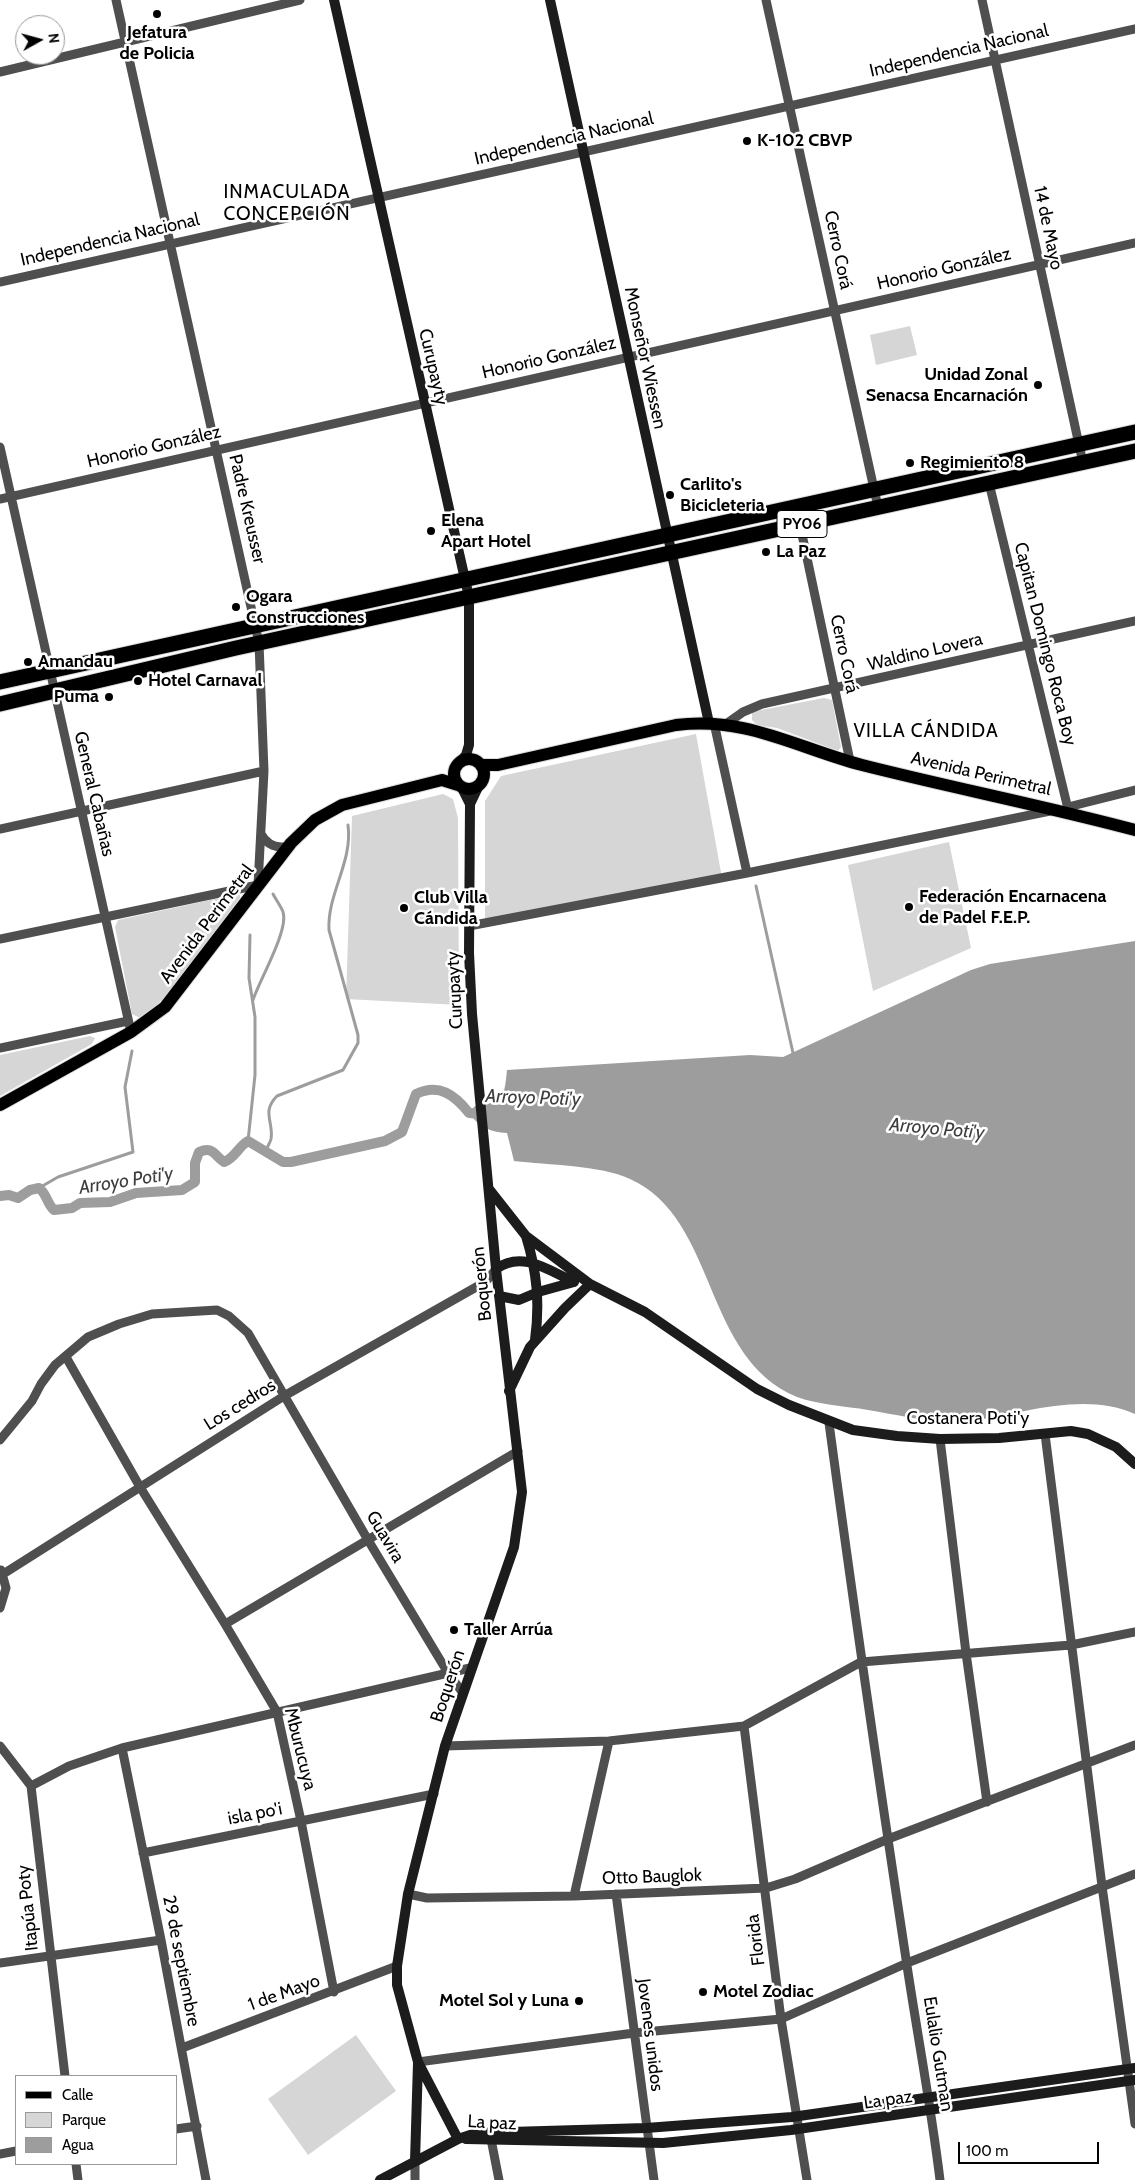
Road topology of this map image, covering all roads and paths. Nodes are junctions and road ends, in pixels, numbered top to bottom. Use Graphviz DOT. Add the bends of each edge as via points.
graph roads {
  1 [pos="116,0"];
  2 [pos="300,0"];
  3 [pos="334,0"];
  4 [pos="550,0"];
  5 [pos="766,0"];
  6 [pos="982,0"];
  7 [pos="1135,29"];
  8 [pos="126,42"];
  9 [pos="995,60"];
  10 [pos="0,72"];
  11 [pos="789,106"];
  12 [pos="583,152"];
  13 [pos="378,197"];
  14 [pos="1135,243"];
  15 [pos="171,244"];
  16 [pos="1040,264"];
  17 [pos="0,282"];
  18 [pos="834,311"];
  19 [pos="629,357"];
  20 [pos="424,403"];
  21 [pos="1135,432"];
  22 [pos="1079,444"];
  23 [pos="0,447"];
  24 [pos="217,450"];
  25 [pos="1135,451"];
  26 [pos="1083,462"];
  27 [pos="989,483"];
  28 [pos="874,489"];
  29 [pos="11,496"];
  30 [pos="0,498"];
  31 [pos="878,508"];
  32 [pos="800,525"];
  33 [pos="668,536"];
  34 [pos="672,553"];
  35 [pos="463,579"];
  36 [pos="469,597"];
  37 [pos="1135,621"];
  38 [pos="256,626"];
  39 [pos="259,643"];
  40 [pos="1029,645"];
  41 [pos="49,671"];
  42 [pos="0,682"];
  43 [pos="835,689"];
  44 [pos="54,691"];
  45 [pos="0,704"];
  46 [pos="716,723"];
  47 [pos="470,745"];
  48 [pos="850,761"];
  49 [pos="457,765"];
  50 [pos="264,771"];
  51 [pos="481,772"];
  52 [pos="442,780"];
  53 [pos="460,786"];
  54 [pos="1135,790"];
  55 [pos="470,804"];
  56 [pos="81,810"];
  57 [pos="1064,810"];
  58 [pos="0,829"];
  59 [pos="1135,830"];
  60 [pos="261,834"];
  61 [pos="289,846"];
  62 [pos="747,873"];
  63 [pos="258,885"];
  64 [pos="104,915"];
  65 [pos="469,926"];
  66 [pos="0,939"];
  67 [pos="129,1026"];
  68 [pos="0,1048"];
  69 [pos="0,1105"];
  70 [pos="484,1145"];
  71 [pos="489,1189"];
  72 [pos="526,1236"];
  73 [pos="535,1264"];
  74 [pos="496,1269"];
  75 [pos="574,1282"];
  76 [pos="590,1284"];
  77 [pos="538,1292"];
  78 [pos="499,1296"];
  79 [pos="535,1340"];
  80 [pos="66,1357"];
  81 [pos="509,1391"];
  82 [pos="284,1396"];
  83 [pos="829,1422"];
  84 [pos="1045,1434"];
  85 [pos="940,1439"];
  86 [pos="0,1440"];
  87 [pos="518,1451"];
  88 [pos="1135,1464"];
  89 [pos="140,1487"];
  90 [pos="368,1540"];
  91 [pos="1,1573"];
  92 [pos="0,1608"];
  93 [pos="225,1624"];
  94 [pos="1135,1632"];
  95 [pos="1071,1645"];
  96 [pos="966,1653"];
  97 [pos="861,1662"];
  98 [pos="470,1668"];
  99 [pos="448,1673"];
  100 [pos="463,1693"];
  101 [pos="277,1712"];
  102 [pos="744,1726"];
  103 [pos="609,1741"];
  104 [pos="1135,1745"];
  105 [pos="0,1746"];
  106 [pos="445,1746"];
  107 [pos="122,1748"];
  108 [pos="1086,1764"];
  109 [pos="31,1786"];
  110 [pos="434,1794"];
  111 [pos="987,1802"];
  112 [pos="301,1821"];
  113 [pos="888,1839"];
  114 [pos="143,1853"];
  115 [pos="1135,1874"];
  116 [pos="1102,1886"];
  117 [pos="766,1888"];
  118 [pos="408,1894"];
  119 [pos="616,1894"];
  120 [pos="574,1896"];
  121 [pos="161,1940"];
  122 [pos="50,1957"];
  123 [pos="0,1963"];
  124 [pos="907,1963"];
  125 [pos="397,1966"];
  126 [pos="334,1992"];
  127 [pos="781,2019"];
  128 [pos="634,2033"];
  129 [pos="182,2048"];
  130 [pos="418,2062"];
  131 [pos="1131,2068"];
  132 [pos="65,2075"];
  133 [pos="1132,2081"];
  134 [pos="930,2097"];
  135 [pos="931,2110"];
  136 [pos="797,2116"];
  137 [pos="1135,2124"];
  138 [pos="197,2126"];
  139 [pos="646,2128"];
  140 [pos="178,2129"];
  141 [pos="799,2129"];
  142 [pos="490,2136"];
  143 [pos="458,2139"];
  144 [pos="648,2142"];
  145 [pos="15,2151"];
  146 [pos="0,2154"];
  147 [pos="416,2161"];
  148 [pos="76,2165"];
  149 [pos="78,2180"];
  150 [pos="206,2180"];
  151 [pos="380,2180"];
  152 [pos="415,2180"];
  153 [pos="499,2180"];
  154 [pos="654,2180"];
  155 [pos="807,2180"];
  156 [pos="940,2180"];
  1 -- 8 [label="street, Padre Kreusser"];
  2 -- 8 [label="street"];
  3 -- 13 [label="street, Curupayty"];
  4 -- 12 [label="street, Monseñor Wiessen"];
  5 -- 11 [label="street, Cerro Corá"];
  6 -- 9 [label="street, 14 de Mayo"];
  7 -- 9 [label="street, Independencia Nacional"];
  8 -- 10 [label="street"];
  8 -- 15 [label="street, Padre Kreusser"];
  9 -- 11 [label="street, Independencia Nacional"];
  9 -- 16 [label="street, 14 de Mayo"];
  11 -- 12 [label="street, Independencia Nacional"];
  11 -- 18 [label="street, Cerro Corá"];
  12 -- 13 [label="street, Independencia Nacional"];
  12 -- 19 [label="street, Monseñor Wiessen"];
  13 -- 15 [label="street, Independencia Nacional"];
  13 -- 20 [label="street, Curupayty"];
  14 -- 16 [label="street, Honorio González"];
  15 -- 17 [label="street, Independencia Nacional"];
  15 -- 24 [label="street, Padre Kreusser"];
  16 -- 18 [label="street, Honorio González"];
  16 -- 22 [label="street, 14 de Mayo"];
  18 -- 19 [label="street, Honorio González"];
  18 -- 28 [label="street, Cerro Corá"];
  19 -- 20 [label="street, Honorio González"];
  19 -- 33 [label="street, Monseñor Wiessen"];
  20 -- 24 [label="street, Honorio González"];
  20 -- 35 [label="street, Curupayty"];
  21 -- 22 [label="highway, PY06"];
  22 -- 26 [label="street, 14 de Mayo"];
  22 -- 28 [label="highway, PY06"];
  23 -- 29 [label="street, General Cabañas"];
  24 -- 29 [label="street, Honorio González"];
  24 -- 38 [label="street, Padre Kreusser"];
  25 -- 26 [label="highway, PY06"];
  26 -- 27 [label="highway, PY06"];
  27 -- 31 [label="highway, PY06"];
  27 -- 40 [label="street, Capitan Domingo Roca Boy"];
  28 -- 31 [label="street, Cerro Corá"];
  28 -- 33 [label="highway, PY06"];
  29 -- 30 [label="street, Honorio González"];
  29 -- 41 [label="street, General Cabañas"];
  31 -- 32 [label="highway, PY06"];
  32 -- 34 [label="highway, PY06"];
  32 -- 43 [label="street, Cerro Corá"];
  33 -- 34 [label="street, Monseñor Wiessen"];
  33 -- 35 [label="highway, PY06"];
  34 -- 36 [label="highway, PY06"];
  34 -- 46 [label="street, Monseñor Wiessen"];
  35 -- 36 [label="street, Curupayty"];
  35 -- 38 [label="highway, PY06"];
  36 -- 39 [label="highway, PY06"];
  36 -- 47 [label="street, Curupayty"];
  37 -- 40 [label="street, Waldino Lovera"];
  38 -- 39 [label="street, Padre Kreusser"];
  38 -- 41 [label="highway, PY06"];
  39 -- 44 [label="highway, PY06"];
  39 -- 50 [label="street, Padre Kreusser"];
  40 -- 43 [label="street, Waldino Lovera"];
  40 -- 57 [label="street, Capitan Domingo Roca Boy"];
  41 -- 42 [label="highway, PY06"];
  41 -- 44 [label="street, General Cabañas"];
  43 -- 46 [label="street, Waldino Lovera" via="762,704"];
  43 -- 48 [label="street, Cerro Corá"];
  44 -- 45 [label="highway, PY06"];
  44 -- 56 [label="street, General Cabañas"];
  46 -- 48 [label="main road, Avenida Perimetral" via="777,736"];
  46 -- 51 [label="main road, Avenida Perimetral" via="676,725 498,765"];
  46 -- 62 [label="street"];
  47 -- 49 [label="street"];
  47 -- 51 [label="street, Curupayty"];
  48 -- 57 [label="main road, Avenida Perimetral"];
  49 -- 51 [label="main road, Avenida Perimetral" via="469,759"];
  49 -- 52 [label="main road, Avenida Perimetral"];
  49 -- 53 [label="main road" via="454,776"];
  50 -- 56 [label="street"];
  50 -- 60 [label="street, Padre Kreusser"];
  51 -- 53 [label="main road, Avenida Perimetral" via="471,789"];
  51 -- 55 [label="street, Curupayty"];
  52 -- 53 [label="main road, Avenida Perimetral"];
  52 -- 61 [label="main road, Avenida Perimetral" via="342,805 316,820"];
  53 -- 55 [label="street, Curupayty"];
  54 -- 57 [label="street"];
  55 -- 65 [label="street, Curupayty"];
  56 -- 58 [label="street"];
  56 -- 64 [label="street, General Cabañas"];
  57 -- 59 [label="main road, Avenida Perimetral"];
  57 -- 62 [label="street"];
  60 -- 61 [label="street" via="271,845"];
  60 -- 63 [label="street, Padre Kreusser"];
  61 -- 63 [label="main road, Avenida Perimetral"];
  62 -- 65 [label="street"];
  63 -- 64 [label="street"];
  63 -- 67 [label="main road, Avenida Perimetral" via="175,996 158,1012"];
  64 -- 66 [label="street"];
  64 -- 67 [label="street, General Cabañas"];
  65 -- 70 [label="street, Curupayty" via="470,978"];
  67 -- 68 [label="street"];
  67 -- 69 [label="main road, Avenida Perimetral"];
  70 -- 71 [label="street, Boquerón"];
  71 -- 72 [label="street"];
  71 -- 74 [label="street, Boquerón"];
  72 -- 73 [label="street"];
  72 -- 76 [label="street, Costanera Poti'y"];
  73 -- 74 [label="street" via="515,1260"];
  73 -- 75 [label="street"];
  73 -- 77 [label="street"];
  74 -- 78 [label="street, Boquerón"];
  74 -- 82 [label="street, Los cedros" via="478,1286"];
  75 -- 76 [label="street"];
  75 -- 77 [label="street"];
  76 -- 79 [label="street"];
  76 -- 83 [label="street, Costanera Poti'y" via="651,1316 757,1389"];
  77 -- 78 [label="street" via="519,1300"];
  77 -- 79 [label="street"];
  78 -- 81 [label="street, Boquerón"];
  79 -- 81 [label="street"];
  80 -- 82 [label="street, Guavira" via="88,1337 119,1324 152,1314 217,1310 248,1333"];
  80 -- 86 [label="street, Guavira" via="55,1365 32,1401"];
  80 -- 89 [label="street, Mburucuya"];
  81 -- 87 [label="street, Boquerón"];
  82 -- 89 [label="street, Los cedros"];
  82 -- 90 [label="street, Guavira"];
  83 -- 85 [label="street, Costanera Poti'y" via="853,1430"];
  83 -- 97 [label="street, Eulalio Gutman"];
  84 -- 85 [label="street, Costanera Poti'y"];
  84 -- 88 [label="street, Costanera Poti'y" via="1071,1431 1088,1434 1116,1447"];
  84 -- 95 [label="street"];
  85 -- 96 [label="street"];
  87 -- 90 [label="street"];
  87 -- 98 [label="street, Boquerón" via="522,1492 514,1547"];
  89 -- 91 [label="street, Los cedros"];
  89 -- 93 [label="street, Mburucuya"];
  90 -- 93 [label="street"];
  90 -- 99 [label="street, Guavira"];
  91 -- 92 [label="street" via="6,1588"];
  93 -- 101 [label="street, Mburucuya"];
  94 -- 95 [label="street"];
  95 -- 96 [label="street"];
  95 -- 108 [label="street"];
  96 -- 97 [label="street"];
  96 -- 111 [label="street"];
  97 -- 102 [label="street"];
  97 -- 113 [label="street, Eulalio Gutman"];
  98 -- 99 [label="street"];
  98 -- 100 [label="street, Boquerón"];
  99 -- 100 [label="street, Guavira"];
  99 -- 101 [label="street"];
  100 -- 106 [label="street, Boquerón"];
  101 -- 107 [label="street"];
  101 -- 112 [label="street, Mburucuya"];
  102 -- 103 [label="street"];
  102 -- 117 [label="street, Florida"];
  103 -- 106 [label="street"];
  103 -- 120 [label="street"];
  104 -- 108 [label="street, Otto Bauglok"];
  105 -- 109 [label="street"];
  106 -- 110 [label="street, Boquerón"];
  107 -- 109 [label="street" via="69,1766"];
  107 -- 114 [label="street, 29 de septiembre"];
  108 -- 111 [label="street, Otto Bauglok"];
  108 -- 116 [label="street"];
  109 -- 122 [label="street, Itapúa Poty"];
  110 -- 112 [label="street, isla po'i"];
  110 -- 118 [label="street, Boquerón"];
  111 -- 113 [label="street, Otto Bauglok"];
  112 -- 114 [label="street, isla po'i"];
  112 -- 126 [label="street, Mburucuya"];
  113 -- 117 [label="street, Otto Bauglok"];
  113 -- 124 [label="street, Eulalio Gutman"];
  114 -- 121 [label="street, 29 de septiembre"];
  115 -- 116 [label="street"];
  116 -- 124 [label="street"];
  116 -- 131 [label="street"];
  117 -- 119 [label="street, Otto Bauglok"];
  117 -- 127 [label="street, Florida"];
  118 -- 120 [label="street, Otto Bauglok" via="427,1898"];
  118 -- 125 [label="street, Boquerón"];
  119 -- 120 [label="street, Otto Bauglok"];
  119 -- 128 [label="street, Jovenes unidos"];
  121 -- 122 [label="street"];
  121 -- 129 [label="street, 29 de septiembre"];
  122 -- 123 [label="street"];
  122 -- 132 [label="street, Itapúa Poty"];
  124 -- 127 [label="street"];
  124 -- 134 [label="street, Eulalio Gutman"];
  125 -- 126 [label="street, 1 de Mayo"];
  125 -- 130 [label="street, Boquerón" via="397,1985"];
  126 -- 129 [label="street, 1 de Mayo"];
  127 -- 128 [label="street"];
  127 -- 136 [label="street, Florida"];
  128 -- 130 [label="street"];
  128 -- 139 [label="street, Jovenes unidos"];
  129 -- 138 [label="street, 29 de septiembre"];
  130 -- 143 [label="street, Boquerón"];
  130 -- 147 [label="street"];
  131 -- 133 [label="street"];
  131 -- 134 [label="street, La paz"];
  133 -- 135 [label="street, La paz"];
  133 -- 137 [label="street"];
  134 -- 135 [label="street, Eulalio Gutman"];
  134 -- 136 [label="street, La paz"];
  135 -- 141 [label="street, La paz"];
  135 -- 156 [label="street, Eulalio Gutman"];
  136 -- 139 [label="street, La paz"];
  136 -- 141 [label="street, Florida"];
  138 -- 140 [label="street"];
  138 -- 150 [label="street, 29 de septiembre"];
  139 -- 142 [label="street, La paz"];
  139 -- 144 [label="street, Jovenes unidos"];
  141 -- 144 [label="street, La paz"];
  141 -- 155 [label="street, Florida"];
  142 -- 143 [label="street, La paz"];
  142 -- 144 [label="street, La paz"];
  142 -- 153 [label="street"];
  143 -- 147 [label="street, La paz"];
  144 -- 154 [label="street, Jovenes unidos"];
  145 -- 146 [label="street"];
  147 -- 151 [label="street, La paz"];
  147 -- 152 [label="street"];
  148 -- 149 [label="street"];
}
